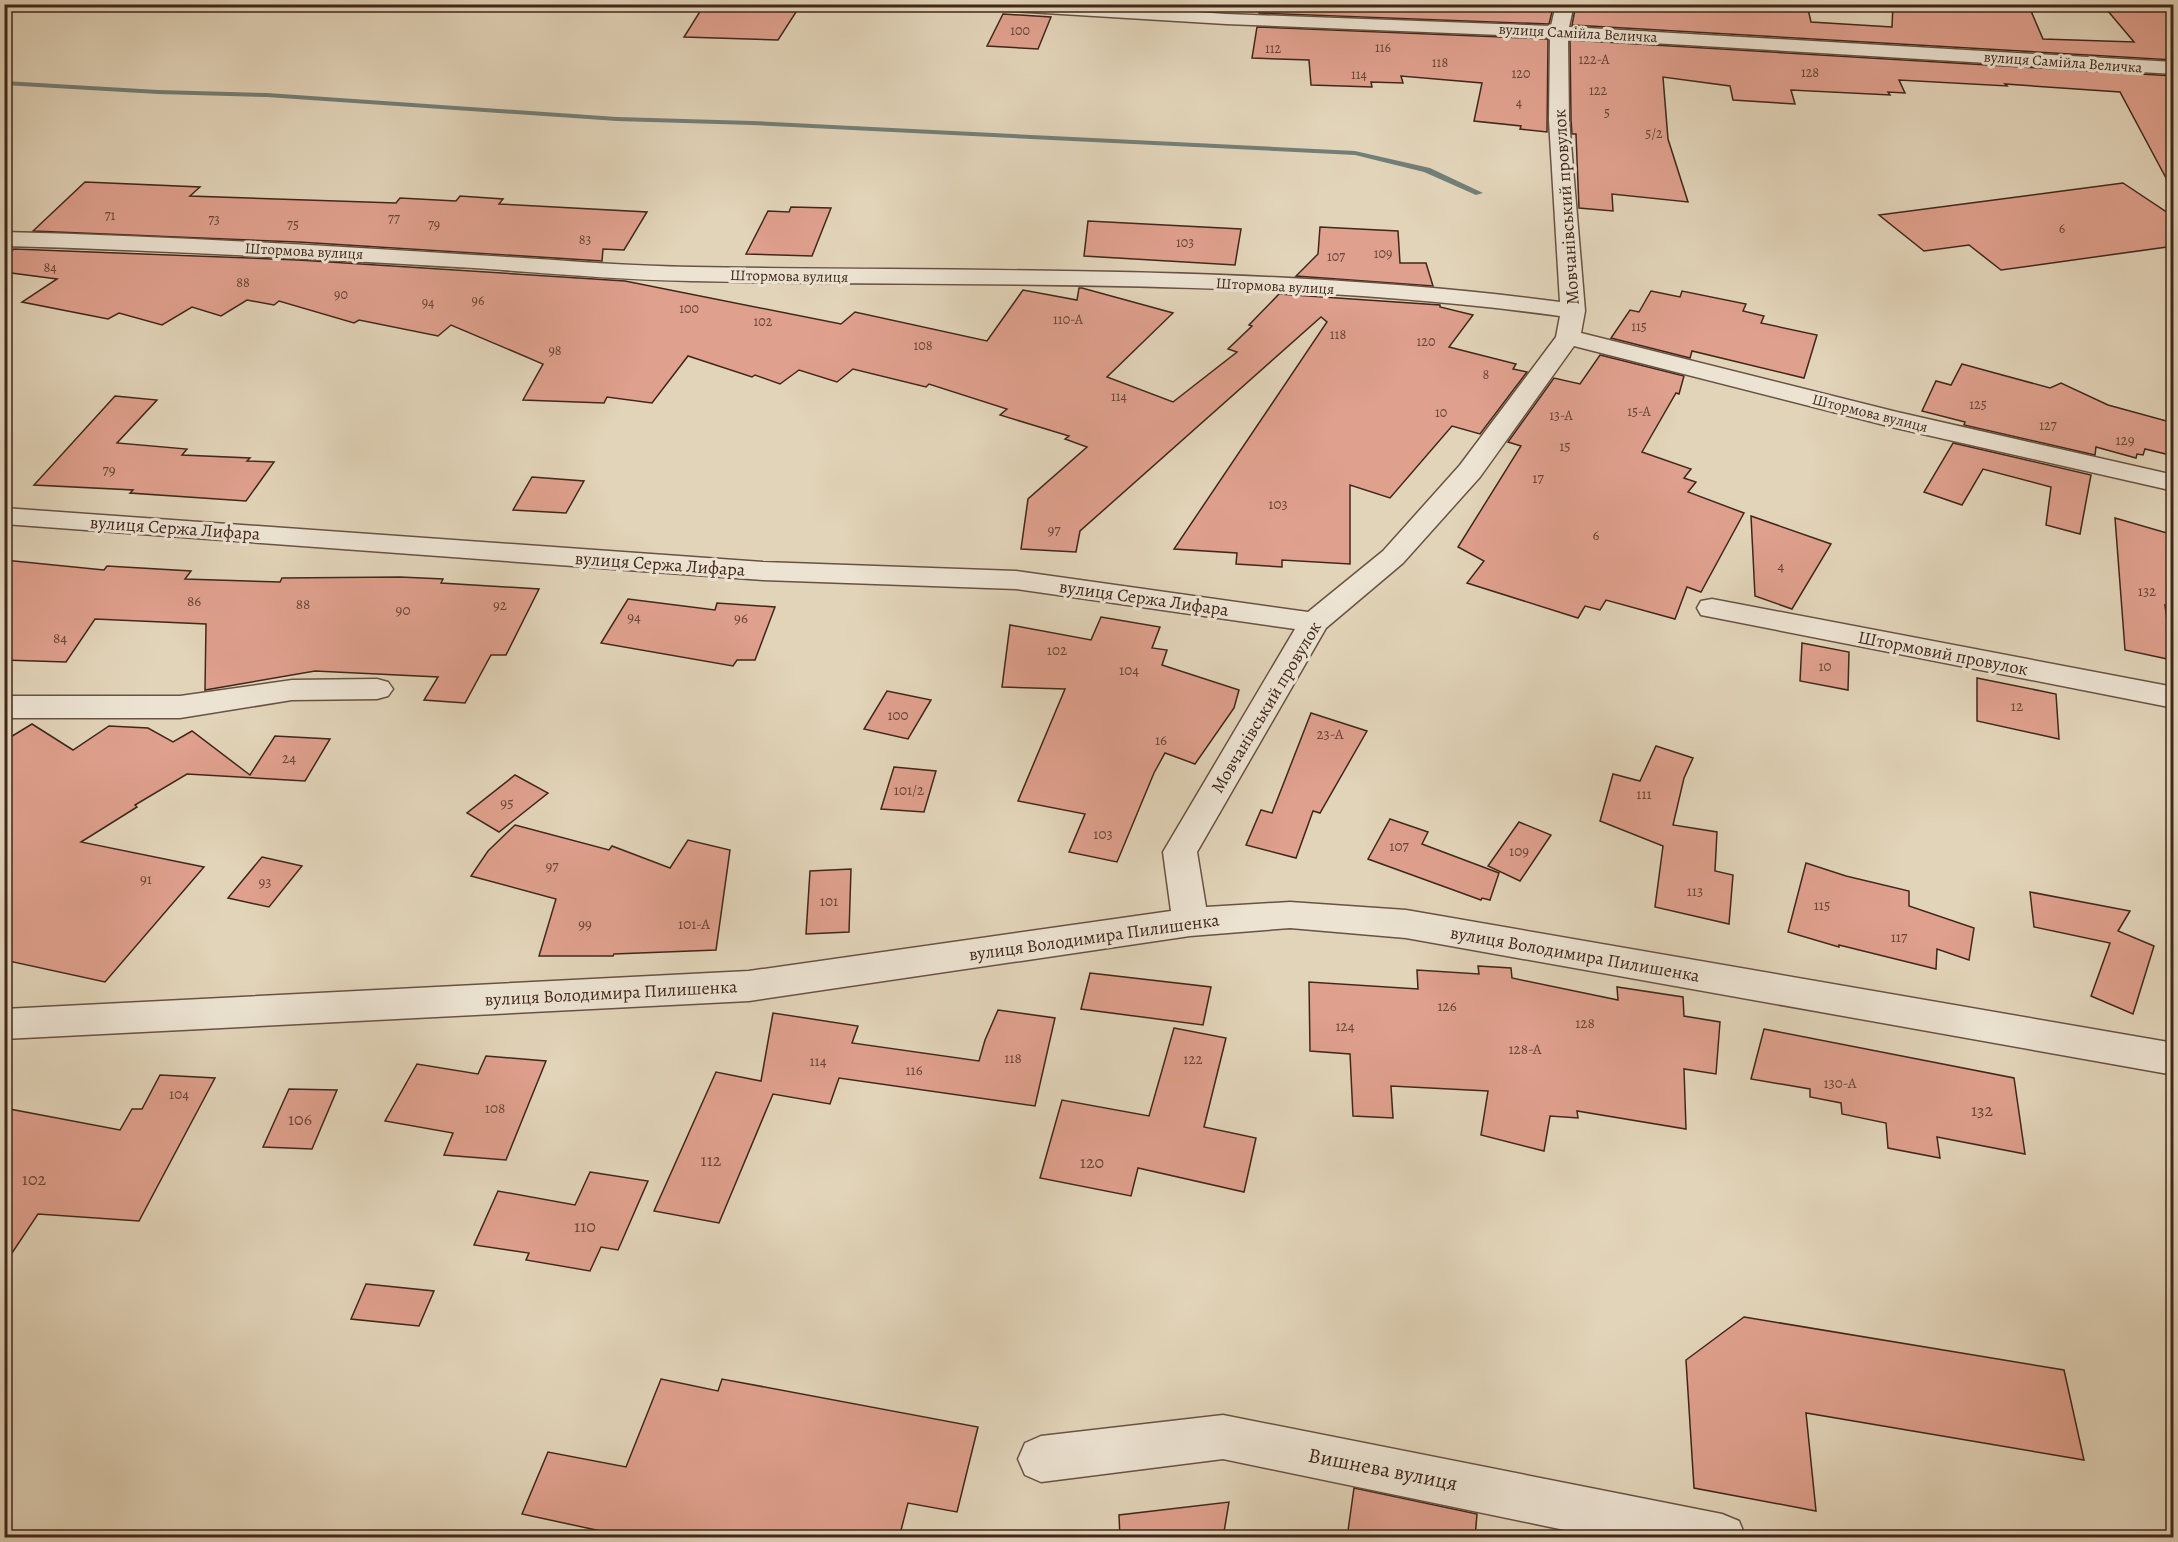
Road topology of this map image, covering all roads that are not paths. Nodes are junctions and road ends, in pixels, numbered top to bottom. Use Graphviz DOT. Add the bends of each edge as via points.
graph roads {
  1 [pos="981,4"];
  2 [pos="1565,4"];
  3 [pos="1560,32"];
  4 [pos="2174,68"];
  5 [pos="4,239"];
  6 [pos="1570,324"];
  7 [pos="2174,483"];
  8 [pos="4,516"];
  9 [pos="1712,608"];
  10 [pos="1314,622"];
  11 [pos="376,689"];
  12 [pos="2174,698"];
  13 [pos="4,707"];
  14 [pos="1190,922"];
  15 [pos="4,1024"];
  16 [pos="2174,1059"];
  17 [pos="1041,1459"];
  18 [pos="1722,1538"];
  1 -- 3 [label="street, вулиця Самійла Величка" via="1226,19"];
  2 -- 3 [label="street, Мовчанівський провулок"];
  3 -- 4 [label="street, вулиця Самійла Величка"];
  3 -- 6 [label="street, Мовчанівський провулок" via="1559,120"];
  5 -- 6 [label="street, Штормова вулиця" via="159,243 687,274 1118,279 1299,287 1462,296"];
  6 -- 7 [label="street, Штормова вулиця" via="1896,420"];
  6 -- 10 [label="street, Мовчанівський провулок" via="1470,471 1393,557"];
  8 -- 10 [label="street, вулиця Сержа Лифара" via="763,571 1016,580"];
  9 -- 12 [label="street, Штормовий провулок"];
  10 -- 14 [label="street, Мовчанівський провулок" via="1180,852"];
  11 -- 13 [label="street" via="292,690 180,707"];
  14 -- 15 [label="street, вулиця Володимира Пилишенка" via="749,986"];
  14 -- 16 [label="street, вулиця Володимира Пилишенка" via="1290,915 1406,924"];
  17 -- 18 [label="street, Вишнева вулиця" via="1223,1437"];
}
